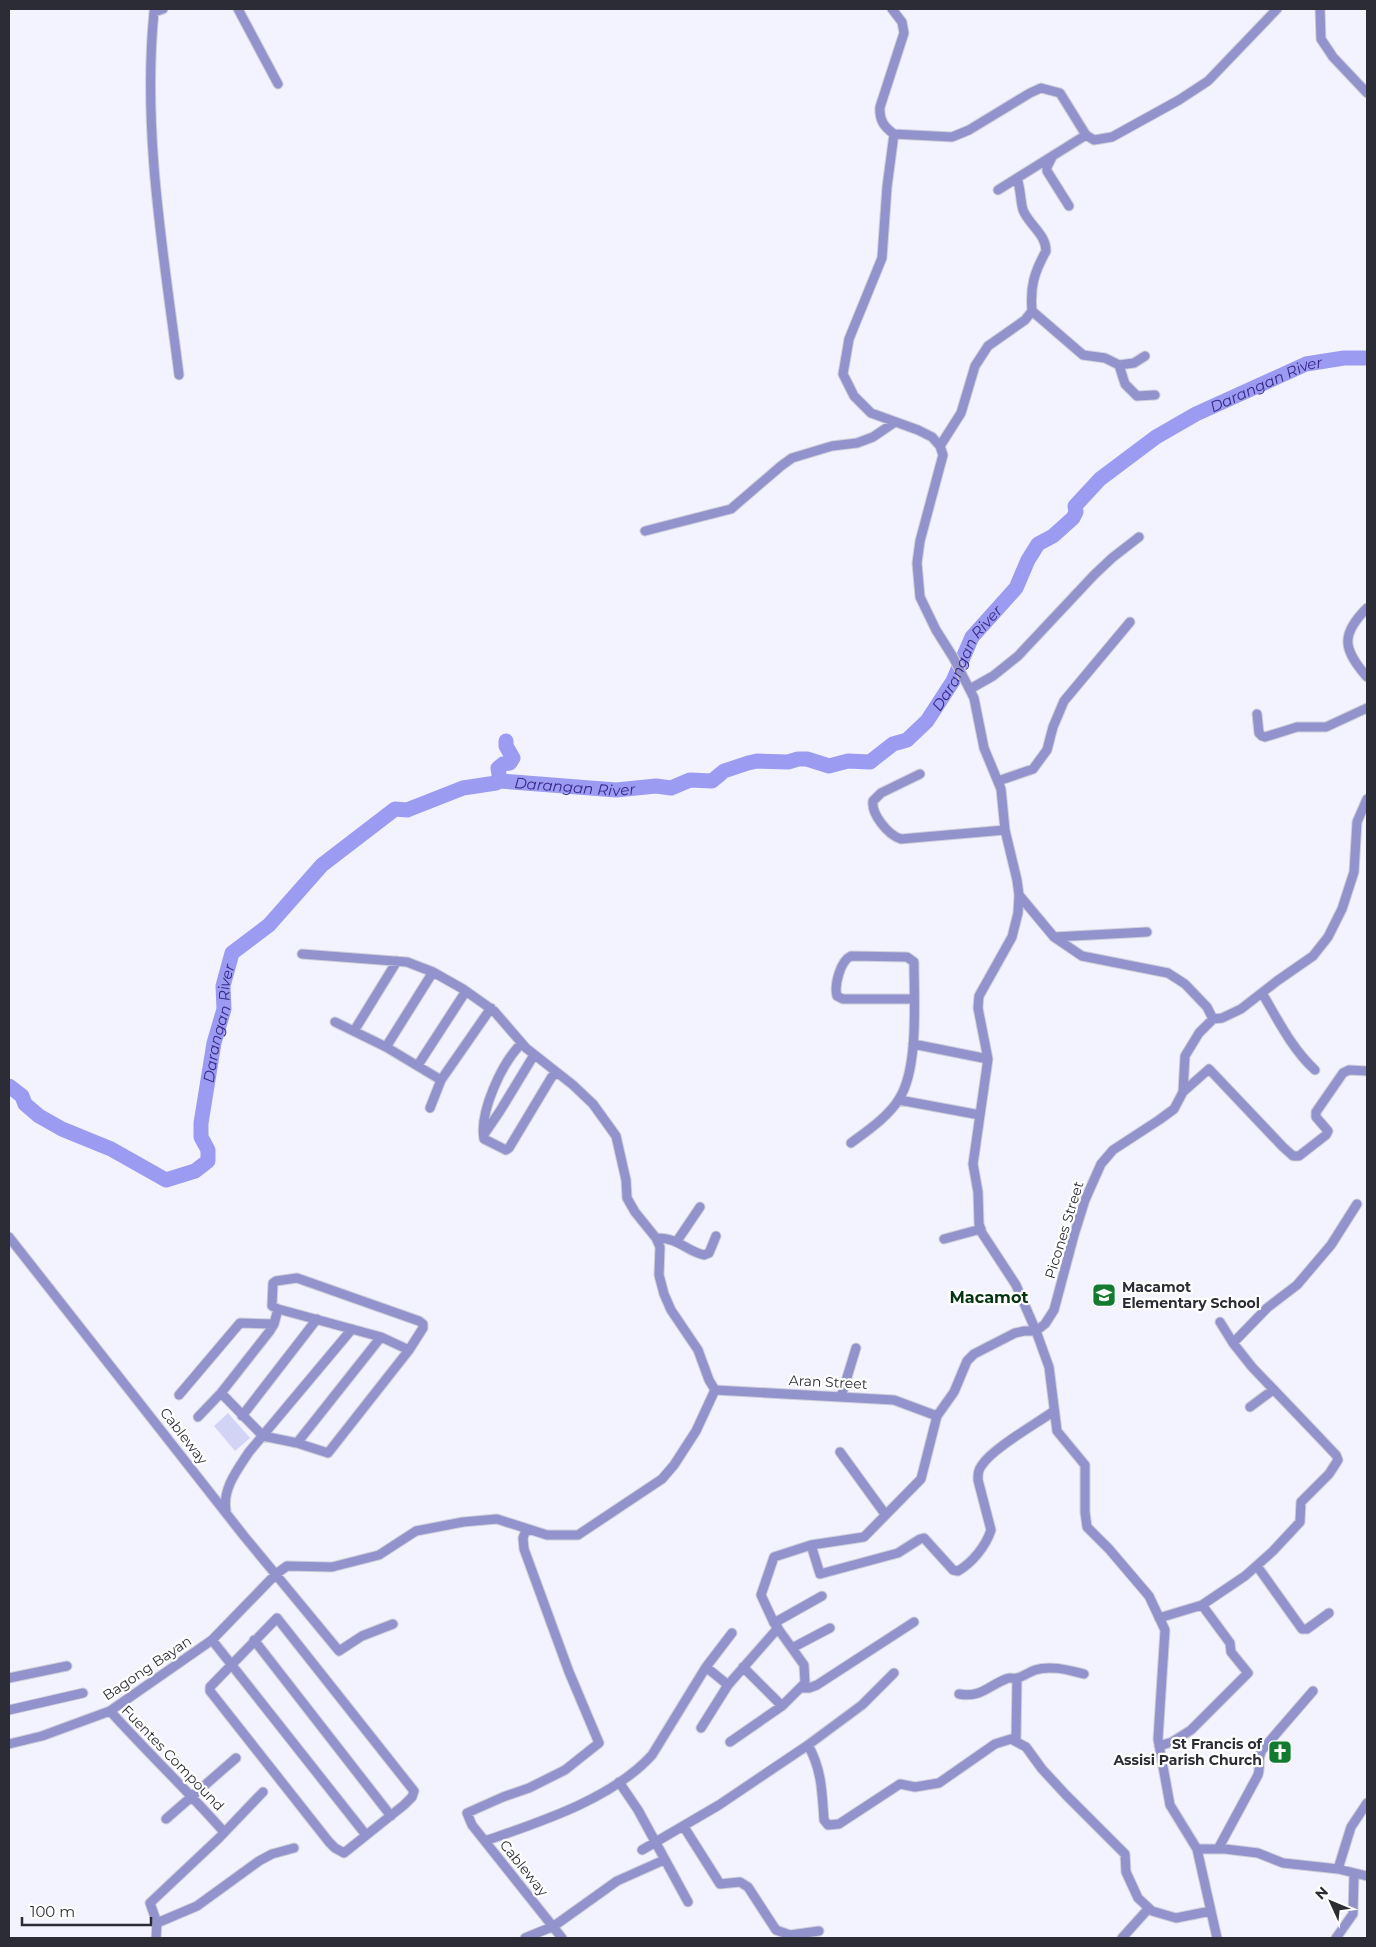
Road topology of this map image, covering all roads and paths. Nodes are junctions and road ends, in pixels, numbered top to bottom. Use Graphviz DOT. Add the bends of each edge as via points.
graph roads {
  1 [pos="163,9"];
  2 [pos="238,9"];
  3 [pos="892,9"];
  4 [pos="1277,9"];
  5 [pos="1320,9"];
  6 [pos="278,84"];
  7 [pos="1367,93"];
  8 [pos="894,134"];
  9 [pos="1086,135"];
  10 [pos="1052,157"];
  11 [pos="1018,179"];
  12 [pos="998,190"];
  13 [pos="1069,206"];
  14 [pos="1032,311"];
  15 [pos="1145,356"];
  16 [pos="1119,365"];
  17 [pos="179,375"];
  18 [pos="1155,395"];
  19 [pos="895,422"];
  20 [pos="940,446"];
  21 [pos="645,531"];
  22 [pos="1139,537"];
  23 [pos="1367,608"];
  24 [pos="1130,622"];
  25 [pos="1367,677"];
  26 [pos="968,685"];
  27 [pos="1367,708"];
  28 [pos="1256,714"];
  29 [pos="920,774"];
  30 [pos="998,782"];
  31 [pos="1367,799"];
  32 [pos="1005,830"];
  33 [pos="1019,896"];
  34 [pos="1147,932"];
  35 [pos="1054,937"];
  36 [pos="302,954"];
  37 [pos="397,961"];
  38 [pos="433,972"];
  39 [pos="466,991"];
  40 [pos="1262,993"];
  41 [pos="914,999"];
  42 [pos="491,1008"];
  43 [pos="1213,1019"];
  44 [pos="335,1022"];
  45 [pos="354,1031"];
  46 [pos="521,1044"];
  47 [pos="913,1044"];
  48 [pos="386,1047"];
  49 [pos="534,1055"];
  50 [pos="988,1059"];
  51 [pos="418,1066"];
  52 [pos="1315,1070"];
  53 [pos="1367,1071"];
  54 [pos="556,1072"];
  55 [pos="442,1080"];
  56 [pos="1183,1092"];
  57 [pos="899,1100"];
  58 [pos="430,1108"];
  59 [pos="980,1115"];
  60 [pos="483,1135"];
  61 [pos="851,1143"];
  62 [pos="1357,1204"];
  63 [pos="700,1207"];
  64 [pos="981,1230"];
  65 [pos="716,1236"];
  66 [pos="9,1237"];
  67 [pos="656,1238"];
  68 [pos="944,1239"];
  69 [pos="677,1241"];
  70 [pos="278,1309"];
  71 [pos="316,1319"];
  72 [pos="1220,1322"];
  73 [pos="274,1324"];
  74 [pos="352,1329"];
  75 [pos="1036,1331"];
  76 [pos="381,1337"];
  77 [pos="1233,1343"];
  78 [pos="856,1348"];
  79 [pos="409,1350"];
  80 [pos="714,1390"];
  81 [pos="1273,1390"];
  82 [pos="221,1394"];
  83 [pos="179,1395"];
  84 [pos="841,1397"];
  85 [pos="1250,1407"];
  86 [pos="1054,1411"];
  87 [pos="242,1416"];
  88 [pos="937,1416"];
  89 [pos="198,1417"];
  90 [pos="263,1436"];
  91 [pos="297,1443"];
  92 [pos="840,1452"];
  93 [pos="227,1513"];
  94 [pos="885,1514"];
  95 [pos="526,1530"];
  96 [pos="811,1545"];
  97 [pos="1257,1566"];
  98 [pos="276,1574"];
  99 [pos="822,1596"];
  100 [pos="1202,1605"];
  101 [pos="1329,1613"];
  102 [pos="1159,1618"];
  103 [pos="914,1622"];
  104 [pos="393,1624"];
  105 [pos="776,1626"];
  106 [pos="830,1628"];
  107 [pos="732,1633"];
  108 [pos="212,1640"];
  109 [pos="254,1640"];
  110 [pos="792,1648"];
  111 [pos="231,1664"];
  112 [pos="67,1666"];
  113 [pos="706,1667"];
  114 [pos="743,1667"];
  115 [pos="894,1673"];
  116 [pos="1084,1674"];
  117 [pos="9,1678"];
  118 [pos="1018,1678"];
  119 [pos="728,1685"];
  120 [pos="800,1688"];
  121 [pos="1313,1691"];
  122 [pos="83,1693"];
  123 [pos="959,1694"];
  124 [pos="782,1706"];
  125 [pos="9,1710"];
  126 [pos="110,1711"];
  127 [pos="701,1728"];
  128 [pos="730,1742"];
  129 [pos="1016,1742"];
  130 [pos="9,1744"];
  131 [pos="808,1745"];
  132 [pos="1159,1746"];
  133 [pos="236,1758"];
  134 [pos="619,1782"];
  135 [pos="263,1792"];
  136 [pos="192,1796"];
  137 [pos="1367,1803"];
  138 [pos="391,1816"];
  139 [pos="166,1819"];
  140 [pos="684,1827"];
  141 [pos="224,1832"];
  142 [pos="366,1835"];
  143 [pos="485,1841"];
  144 [pos="656,1843"];
  145 [pos="294,1848"];
  146 [pos="1197,1849"];
  147 [pos="1218,1849"];
  148 [pos="642,1850"];
  149 [pos="664,1860"];
  150 [pos="1338,1869"];
  151 [pos="1354,1874"];
  152 [pos="1367,1876"];
  153 [pos="688,1902"];
  154 [pos="1149,1908"];
  155 [pos="1211,1910"];
  156 [pos="157,1922"];
  157 [pos="554,1926"];
  158 [pos="818,1931"];
  159 [pos="792,1937"];
  160 [pos="156,1938"];
  161 [pos="525,1938"];
  162 [pos="562,1938"];
  163 [pos="1122,1938"];
  164 [pos="1217,1938"];
  165 [pos="1336,1938"];
  1 -- 17 [label="street" via="154,12 150,52 154,157"];
  2 -- 6 [label="street"];
  3 -- 8 [label="street" via="902,22 904,33 880,116 886,128"];
  4 -- 9 [label="street" via="1208,82 1112,137 1094,140"];
  5 -- 7 [label="street" via="1321,39 1333,57"];
  8 -- 9 [label="street" via="952,137 1041,88 1060,92"];
  8 -- 19 [label="street" via="882,258 849,339 843,374 854,396 871,413"];
  9 -- 10 [label="street"];
  10 -- 11 [label="street"];
  10 -- 13 [label="street" via="1047,171"];
  11 -- 12 [label="street"];
  11 -- 14 [label="street" via="1023,209 1046,247 1030,292"];
  14 -- 16 [label="street" via="1083,355 1105,358"];
  14 -- 20 [label="street" via="1025,320 988,346 975,366 961,413"];
  15 -- 16 [label="street" via="1134,363"];
  16 -- 18 [label="street" via="1126,384 1137,396"];
  19 -- 20 [label="street" via="932,437"];
  19 -- 21 [label="street" via="857,443 832,446 792,458 732,509"];
  20 -- 26 [label="street" via="943,455 917,563 920,597"];
  22 -- 26 [label="street" via="1094,575 1018,656 994,676"];
  23 -- 25 [label="street" via="1352,627 1348,647"];
  24 -- 30 [label="street" via="1064,701 1047,750 1033,769"];
  26 -- 30 [label="street" via="974,698 984,748"];
  27 -- 28 [label="street" via="1326,727 1297,727 1265,737 1259,734"];
  29 -- 32 [label="street" via="873,800 872,806 894,837"];
  30 -- 32 [label="street"];
  31 -- 40 [label="street" via="1357,822 1354,872 1342,909 1328,936 1313,956"];
  32 -- 33 [label="street"];
  33 -- 35 [label="street"];
  33 -- 50 [label="street" via="1012,937 979,996 978,1008"];
  34 -- 35 [label="street"];
  35 -- 43 [label="street" via="1082,956 1168,973 1185,984"];
  36 -- 37 [label="street"];
  37 -- 38 [label="street"];
  37 -- 45 [label="street"];
  38 -- 39 [label="street"];
  38 -- 48 [label="street"];
  39 -- 42 [label="street"];
  39 -- 51 [label="street"];
  40 -- 43 [label="street" via="1241,1009"];
  40 -- 52 [label="street" via="1294,1047"];
  41 -- 41 [label="street" via="842,999 835,990 844,962 851,956 907,958 914,962"];
  41 -- 47 [label="street"];
  42 -- 46 [label="street"];
  42 -- 55 [label="street"];
  43 -- 56 [label="street" via="1199,1033 1185,1056"];
  44 -- 45 [label="street"];
  45 -- 48 [label="street"];
  46 -- 49 [label="street"];
  46 -- 60 [label="street" via="491,1091"];
  47 -- 50 [label="street"];
  47 -- 57 [label="street" via="908,1077"];
  48 -- 51 [label="street"];
  49 -- 54 [label="street"];
  49 -- 60 [label="street"];
  50 -- 59 [label="street"];
  51 -- 55 [label="street"];
  53 -- 56 [label="street" via="1343,1073 1316,1112 1316,1117 1328,1131 1326,1135 1299,1156 1293,1156 1283,1147 1209,1070"];
  54 -- 60 [label="street" via="509,1148 506,1150 484,1139"];
  54 -- 67 [label="street" via="593,1104 616,1136 627,1198"];
  55 -- 58 [label="street"];
  56 -- 75 [label="street, Picones Street" via="1174,1109 1113,1150 1101,1164 1074,1235 1054,1310"];
  57 -- 59 [label="street"];
  57 -- 61 [label="street"];
  59 -- 64 [label="street" via="973,1164"];
  62 -- 77 [label="street" via="1331,1245 1297,1286 1267,1308"];
  63 -- 69 [label="street"];
  64 -- 68 [label="street"];
  64 -- 75 [label="street" via="1016,1285"];
  65 -- 69 [label="street" via="709,1253 704,1256"];
  66 -- 93 [label="street, Cableway"];
  67 -- 69 [label="street"];
  67 -- 80 [label="street" via="660,1247 664,1294 698,1350"];
  70 -- 71 [label="street"];
  70 -- 73 [label="street"];
  70 -- 79 [label="street" via="272,1306 272,1284 297,1278 419,1321 423,1328"];
  71 -- 74 [label="street"];
  71 -- 87 [label="street"];
  72 -- 77 [label="street"];
  73 -- 82 [label="street"];
  73 -- 83 [label="street" via="240,1323"];
  74 -- 76 [label="street"];
  74 -- 90 [label="street"];
  75 -- 86 [label="street" via="1048,1367"];
  75 -- 88 [label="street" via="1015,1333 967,1360 954,1392"];
  76 -- 79 [label="street"];
  76 -- 91 [label="street"];
  77 -- 81 [label="street"];
  78 -- 84 [label="street"];
  79 -- 91 [label="street" via="328,1454"];
  80 -- 84 [label="street, Aran Street"];
  80 -- 95 [label="street" via="696,1431 662,1479 578,1534 547,1535"];
  81 -- 85 [label="street"];
  81 -- 97 [label="street" via="1314,1430 1338,1460 1329,1474 1301,1502 1300,1522"];
  82 -- 87 [label="street"];
  82 -- 89 [label="street"];
  84 -- 88 [label="street, Aran Street" via="894,1400"];
  86 -- 96 [label="street" via="982,1465 978,1480 991,1530 976,1555 958,1571 953,1570 924,1538 920,1538 898,1553 820,1574"];
  86 -- 102 [label="street" via="1057,1431 1085,1465 1084,1512 1087,1526 1149,1596"];
  87 -- 90 [label="street"];
  88 -- 94 [label="street" via="921,1479"];
  90 -- 91 [label="street"];
  90 -- 93 [label="street" via="240,1466 225,1496"];
  92 -- 94 [label="street"];
  93 -- 98 [label="street, Cableway"];
  94 -- 96 [label="street" via="864,1537"];
  95 -- 98 [label="street" via="497,1519 455,1524 416,1531 379,1555 332,1567 287,1566"];
  95 -- 143 [label="street, Cableway" via="524,1549 598,1743 565,1770 467,1813"];
  96 -- 105 [label="street" via="774,1557 761,1595"];
  97 -- 100 [label="street"];
  97 -- 101 [label="street" via="1302,1629 1307,1629"];
  98 -- 104 [label="street, Cableway" via="338,1651 362,1636"];
  98 -- 108 [label="street, Bagong Bayan"];
  99 -- 105 [label="street"];
  100 -- 102 [label="street"];
  100 -- 132 [label="street" via="1230,1643 1231,1652 1248,1672 1192,1730"];
  102 -- 132 [label="street" via="1166,1630"];
  103 -- 120 [label="street" via="817,1685"];
  105 -- 110 [label="street"];
  105 -- 114 [label="street"];
  106 -- 110 [label="street"];
  107 -- 113 [label="street"];
  108 -- 111 [label="street"];
  108 -- 126 [label="street, Bagong Bayan"];
  109 -- 111 [label="street"];
  109 -- 138 [label="street"];
  109 -- 138 [label="street" via="274,1620 280,1620 405,1779 414,1794"];
  110 -- 120 [label="street" via="804,1666 805,1683"];
  111 -- 142 [label="street"];
  111 -- 142 [label="street" via="210,1691 335,1848 344,1853"];
  112 -- 117 [label="street"];
  113 -- 119 [label="street"];
  113 -- 134 [label="street" via="652,1755"];
  114 -- 119 [label="street"];
  114 -- 124 [label="street"];
  115 -- 131 [label="street" via="862,1705"];
  116 -- 118 [label="street" via="1050,1668 1035,1670"];
  118 -- 123 [label="street" via="1007,1678 982,1693"];
  118 -- 129 [label="street"];
  119 -- 127 [label="street"];
  120 -- 124 [label="street"];
  121 -- 147 [label="street" via="1262,1750 1258,1775"];
  122 -- 125 [label="street"];
  124 -- 128 [label="street"];
  126 -- 130 [label="street, Bagong Bayan" via="42,1736"];
  126 -- 136 [label="street, Fuentes Compound" via="148,1754"];
  129 -- 131 [label="street" via="1011,1738 995,1744 939,1783 915,1787 900,1784 833,1825 824,1820 819,1770"];
  129 -- 154 [label="street" via="1026,1747 1066,1795 1125,1854 1126,1872 1138,1898"];
  131 -- 140 [label="street"];
  132 -- 146 [label="street" via="1170,1805"];
  133 -- 136 [label="street"];
  134 -- 143 [label="street" via="570,1810"];
  134 -- 144 [label="street"];
  135 -- 141 [label="street"];
  136 -- 139 [label="street"];
  136 -- 141 [label="street, Fuentes Compound"];
  137 -- 150 [label="street" via="1351,1827"];
  138 -- 142 [label="street"];
  140 -- 144 [label="street"];
  140 -- 159 [label="street" via="720,1884 740,1882 748,1887 776,1930"];
  141 -- 156 [label="street, Fuentes Compound" via="150,1903"];
  143 -- 157 [label="street, Cableway"];
  144 -- 148 [label="street"];
  144 -- 149 [label="street"];
  145 -- 156 [label="street" via="259,1861 197,1906"];
  146 -- 147 [label="street"];
  146 -- 155 [label="street"];
  147 -- 150 [label="street" via="1258,1853 1283,1862"];
  149 -- 153 [label="street"];
  149 -- 157 [label="street" via="617,1881"];
  150 -- 151 [label="street"];
  151 -- 152 [label="street"];
  151 -- 165 [label="street" via="1353,1914"];
  154 -- 155 [label="street" via="1176,1918"];
  154 -- 163 [label="street"];
  155 -- 164 [label="street"];
  156 -- 160 [label="street, Fuentes Compound"];
  157 -- 161 [label="street"];
  157 -- 162 [label="street, Cableway"];
  158 -- 159 [label="street"];
}
